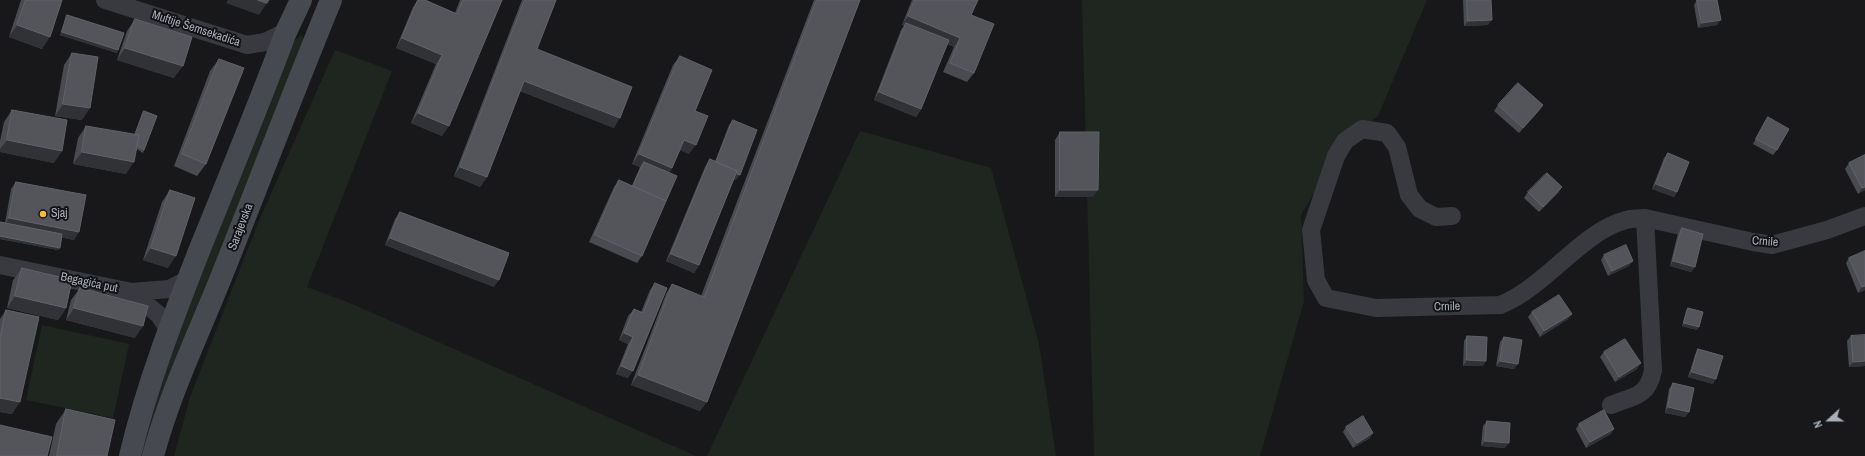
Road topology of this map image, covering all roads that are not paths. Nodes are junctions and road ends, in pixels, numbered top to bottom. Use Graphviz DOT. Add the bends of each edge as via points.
graph roads {
  1 [pos="105,0"];
  2 [pos="301,0"];
  3 [pos="331,0"];
  4 [pos="286,32"];
  5 [pos="1452,216"];
  6 [pos="1865,216"];
  7 [pos="1645,218"];
  8 [pos="0,265"];
  9 [pos="189,279"];
  10 [pos="132,292"];
  11 [pos="169,330"];
  12 [pos="1611,405"];
  13 [pos="130,456"];
  14 [pos="153,456"];
  1 -- 4 [label="street, Muftije Šemsekadića" via="247,45 265,42"];
  2 -- 4 [label="main road"];
  3 -- 14 [label="main road, Sarajevska" via="179,379"];
  4 -- 9 [label="main road"];
  5 -- 7 [label="street, Crnile" via="1436,217 1420,209 1409,195 1394,142 1387,134 1362,129 1346,141 1336,156 1310,230 1316,280 1326,298 1376,308 1500,306 1516,299 1541,281 1607,227 1627,220"];
  6 -- 7 [label="street, Crnile" via="1772,245"];
  7 -- 12 [label="street" via="1653,370 1649,387"];
  8 -- 10 [label="street, Begagića put"];
  9 -- 10 [label="street, Begagića put" via="170,289"];
  9 -- 11 [label="main road"];
  10 -- 11 [label="street, Begagića put" via="159,315"];
  11 -- 13 [label="main road" via="136,428"];
}
